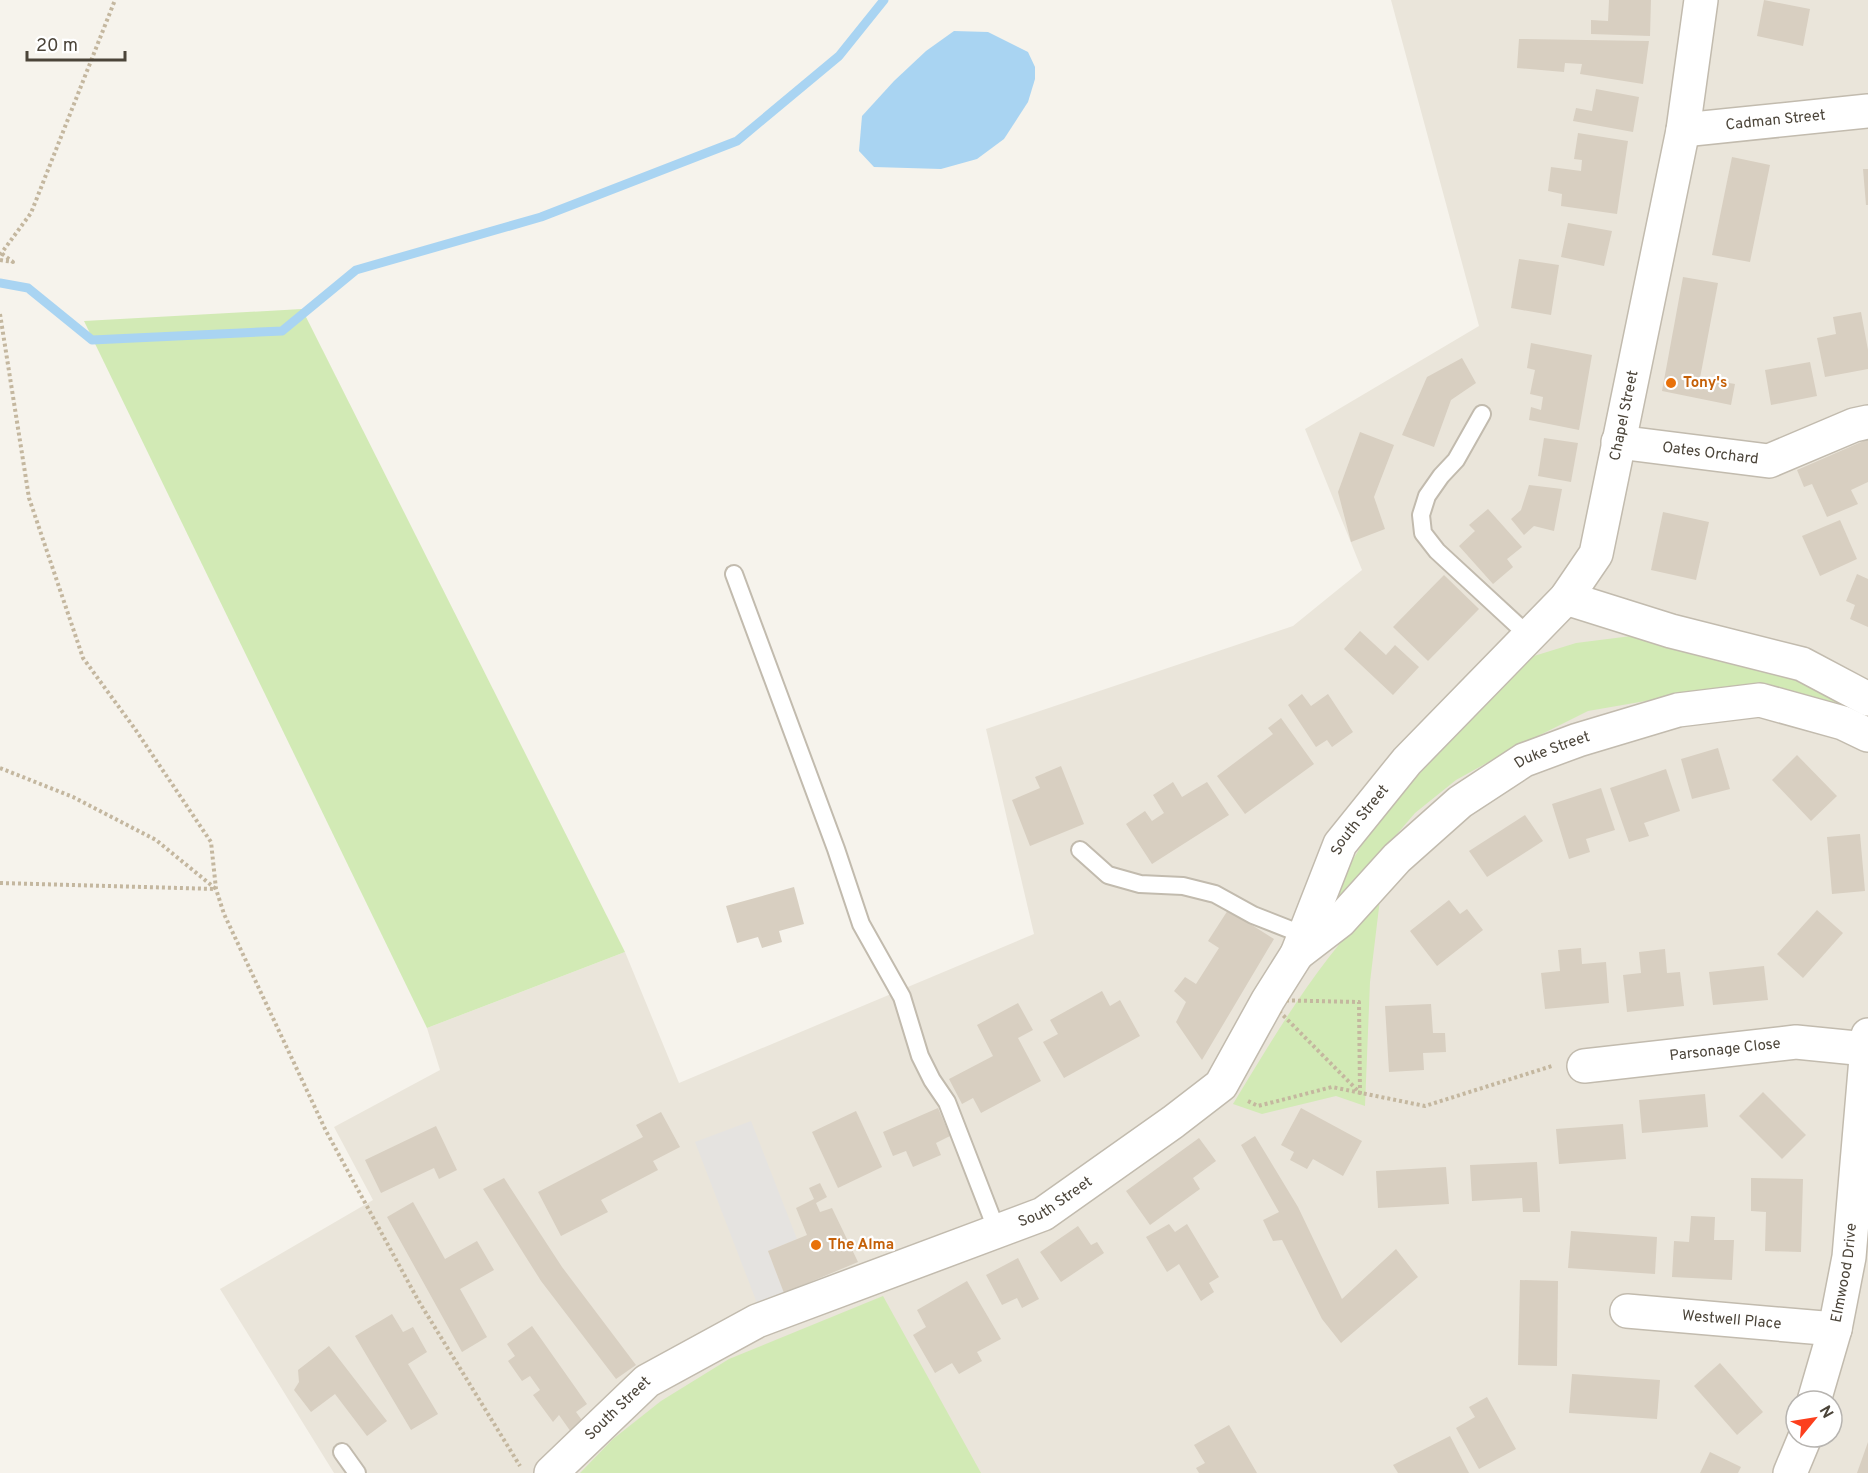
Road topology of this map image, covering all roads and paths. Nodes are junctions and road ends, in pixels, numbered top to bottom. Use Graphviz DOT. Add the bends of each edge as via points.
graph roads {
  1 [pos="115,0"];
  2 [pos="1701,0"];
  3 [pos="1868,111"];
  4 [pos="1683,130"];
  5 [pos="0,254"];
  6 [pos="0,260"];
  7 [pos="0,314"];
  8 [pos="1482,414"];
  9 [pos="1868,422"];
  10 [pos="1618,442"];
  11 [pos="734,574"];
  12 [pos="1566,598"];
  13 [pos="1529,636"];
  14 [pos="1868,699"];
  15 [pos="1868,735"];
  16 [pos="1407,761"];
  17 [pos="0,768"];
  18 [pos="1080,850"];
  19 [pos="0,883"];
  20 [pos="216,889"];
  21 [pos="1300,944"];
  22 [pos="1268,1000"];
  23 [pos="1867,1042"];
  24 [pos="1584,1066"];
  25 [pos="1221,1085"];
  26 [pos="1360,1093"];
  27 [pos="1862,1178"];
  28 [pos="998,1231"];
  29 [pos="1627,1311"];
  30 [pos="1836,1329"];
  31 [pos="1818,1389"];
  32 [pos="1800,1449"];
  33 [pos="342,1452"];
  34 [pos="357,1473"];
  35 [pos="525,1473"];
  36 [pos="551,1473"];
  37 [pos="1790,1473"];
  1 -- 5 [label="path" via="32,213"];
  2 -- 4 [label="street, Chapel Street"];
  3 -- 4 [label="street, Cadman Street"];
  4 -- 10 [label="street, Chapel Street"];
  5 -- 6 [label="path" via="14,262"];
  7 -- 20 [label="path" via="29,498 83,658 211,842"];
  8 -- 13 [label="lane" via="1456,460 1427,496 1421,515 1423,533 1437,551"];
  9 -- 10 [label="street, Oates Orchard" via="1769,462"];
  10 -- 12 [label="street, Chapel Street" via="1596,554"];
  11 -- 28 [label="lane" via="837,849 861,924 902,996 920,1056 954,1117"];
  12 -- 13 [label="street, Chapel Street"];
  12 -- 14 [label="street" via="1671,631 1802,664"];
  13 -- 16 [label="street, Chapel Street"];
  15 -- 21 [label="street, Duke Street" via="1843,723 1760,700 1678,710 1578,740 1524,760 1460,802 1397,858 1340,921"];
  16 -- 21 [label="street, South Street" via="1340,844"];
  17 -- 20 [label="path" via="73,796 156,840"];
  18 -- 21 [label="lane" via="1108,875 1140,884 1183,885 1215,894"];
  19 -- 20 [label="path"];
  20 -- 35 [label="path" via="224,914 326,1131 418,1300"];
  21 -- 22 [label="street, South Street"];
  22 -- 25 [label="street, South Street"];
  22 -- 26 [label="path"];
  22 -- 26 [label="path" via="1359,1002"];
  23 -- 24 [label="street, Parsonage Close" via="1796,1042"];
  23 -- 27 [label="street, Elmwood Drive"];
  24 -- 26 [label="path" via="1550,1066 1425,1106"];
  25 -- 26 [label="path" via="1258,1106 1332,1088"];
  25 -- 28 [label="street, South Street" via="1043,1214"];
  27 -- 30 [label="street, Elmwood Drive"];
  28 -- 36 [label="street, South Street" via="756,1321 647,1381"];
  29 -- 30 [label="street, Westwell Place"];
  30 -- 31 [label="street, Elmwood Drive"];
  32 -- 37 [label="street"];
  33 -- 34 [label="lane"];
}
